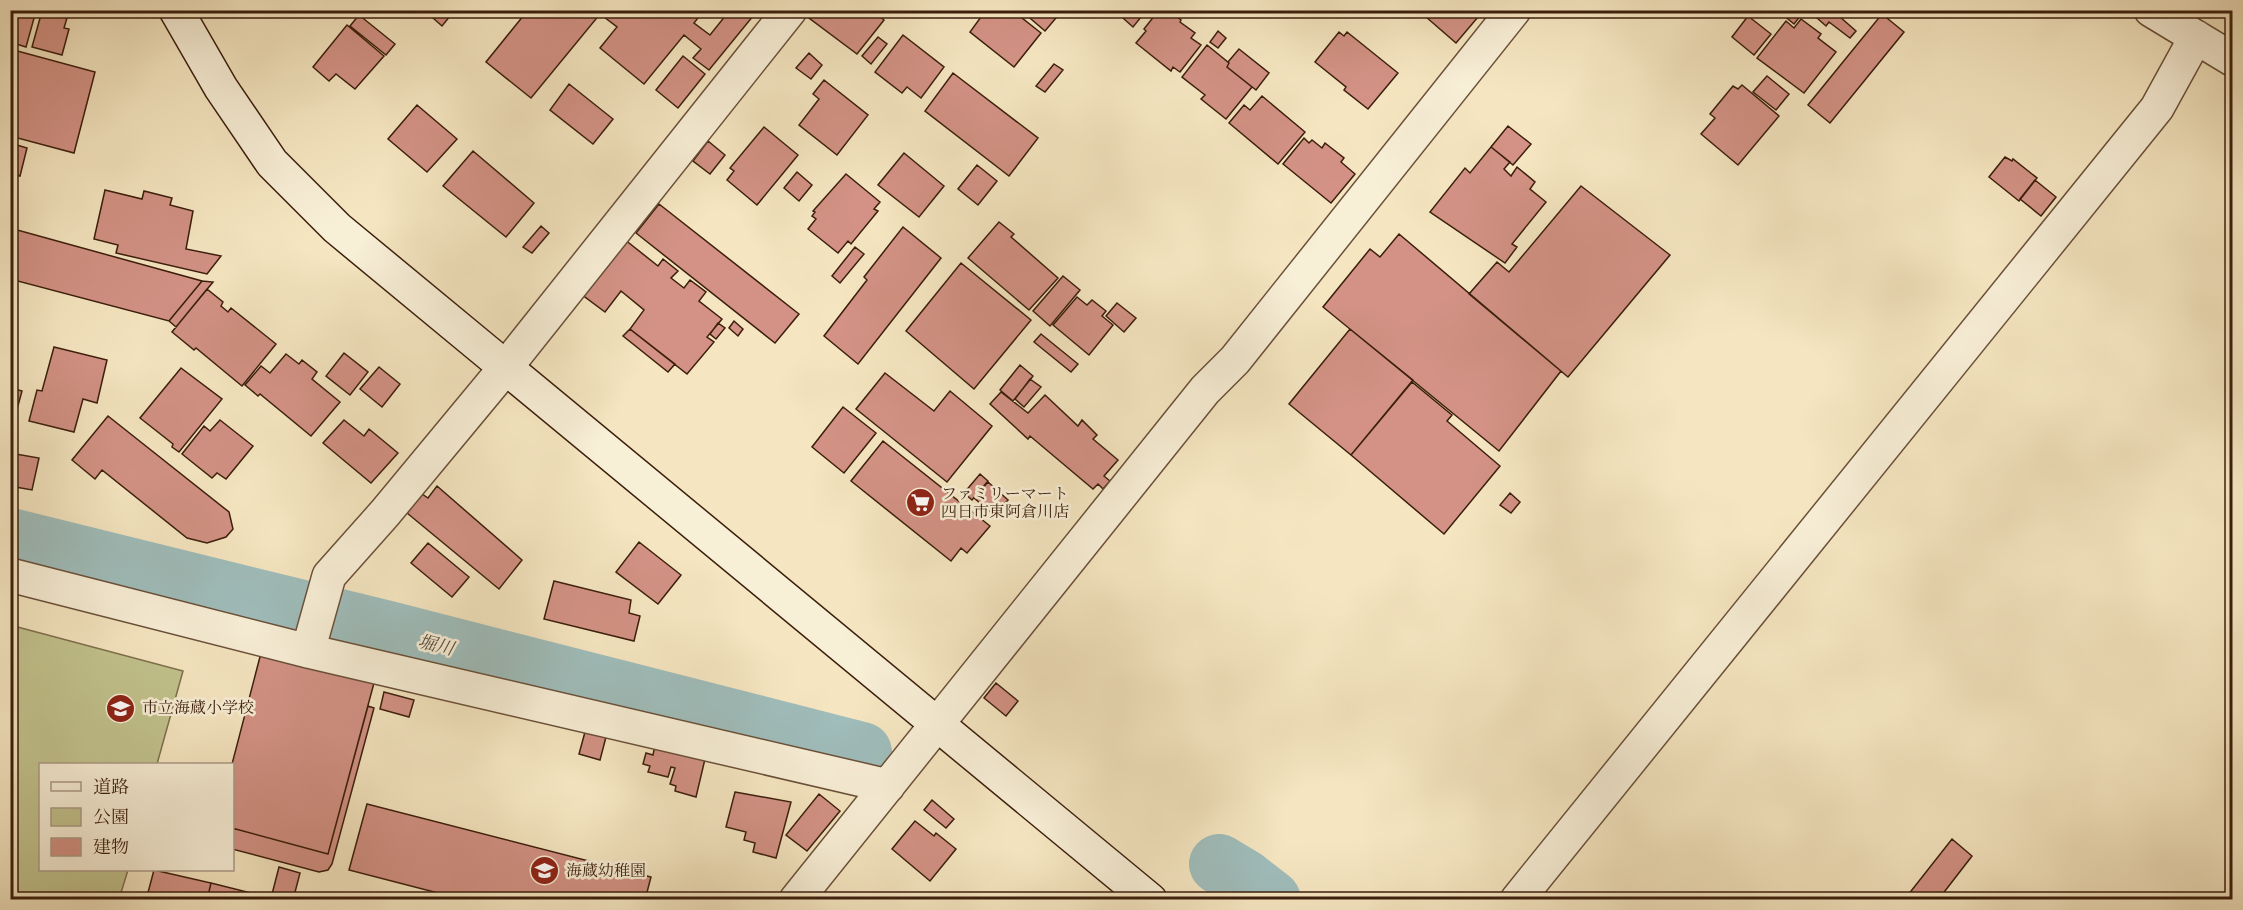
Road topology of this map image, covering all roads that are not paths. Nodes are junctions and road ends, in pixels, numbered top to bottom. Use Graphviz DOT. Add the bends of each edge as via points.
graph roads {
  1 [pos="176,10"];
  2 [pos="790,10"];
  3 [pos="1514,10"];
  4 [pos="2151,10"];
  5 [pos="2196,38"];
  6 [pos="2232,59"];
  7 [pos="506,367"];
  8 [pos="10,575"];
  9 [pos="308,650"];
  10 [pos="936,724"];
  11 [pos="888,786"];
  12 [pos="796,900"];
  13 [pos="1150,900"];
  14 [pos="1517,900"];
  1 -- 7 [label="street" via="221,88 272,163 337,228"];
  2 -- 7 [label="street"];
  3 -- 10 [label="street"];
  4 -- 5 [label="street"];
  5 -- 6 [label="street"];
  5 -- 14 [label="street" via="2157,108"];
  7 -- 9 [label="street" via="329,576"];
  7 -- 10 [label="street"];
  8 -- 9 [label="street"];
  9 -- 11 [label="street"];
  10 -- 11 [label="street"];
  10 -- 13 [label="street"];
  11 -- 12 [label="street"];
}
